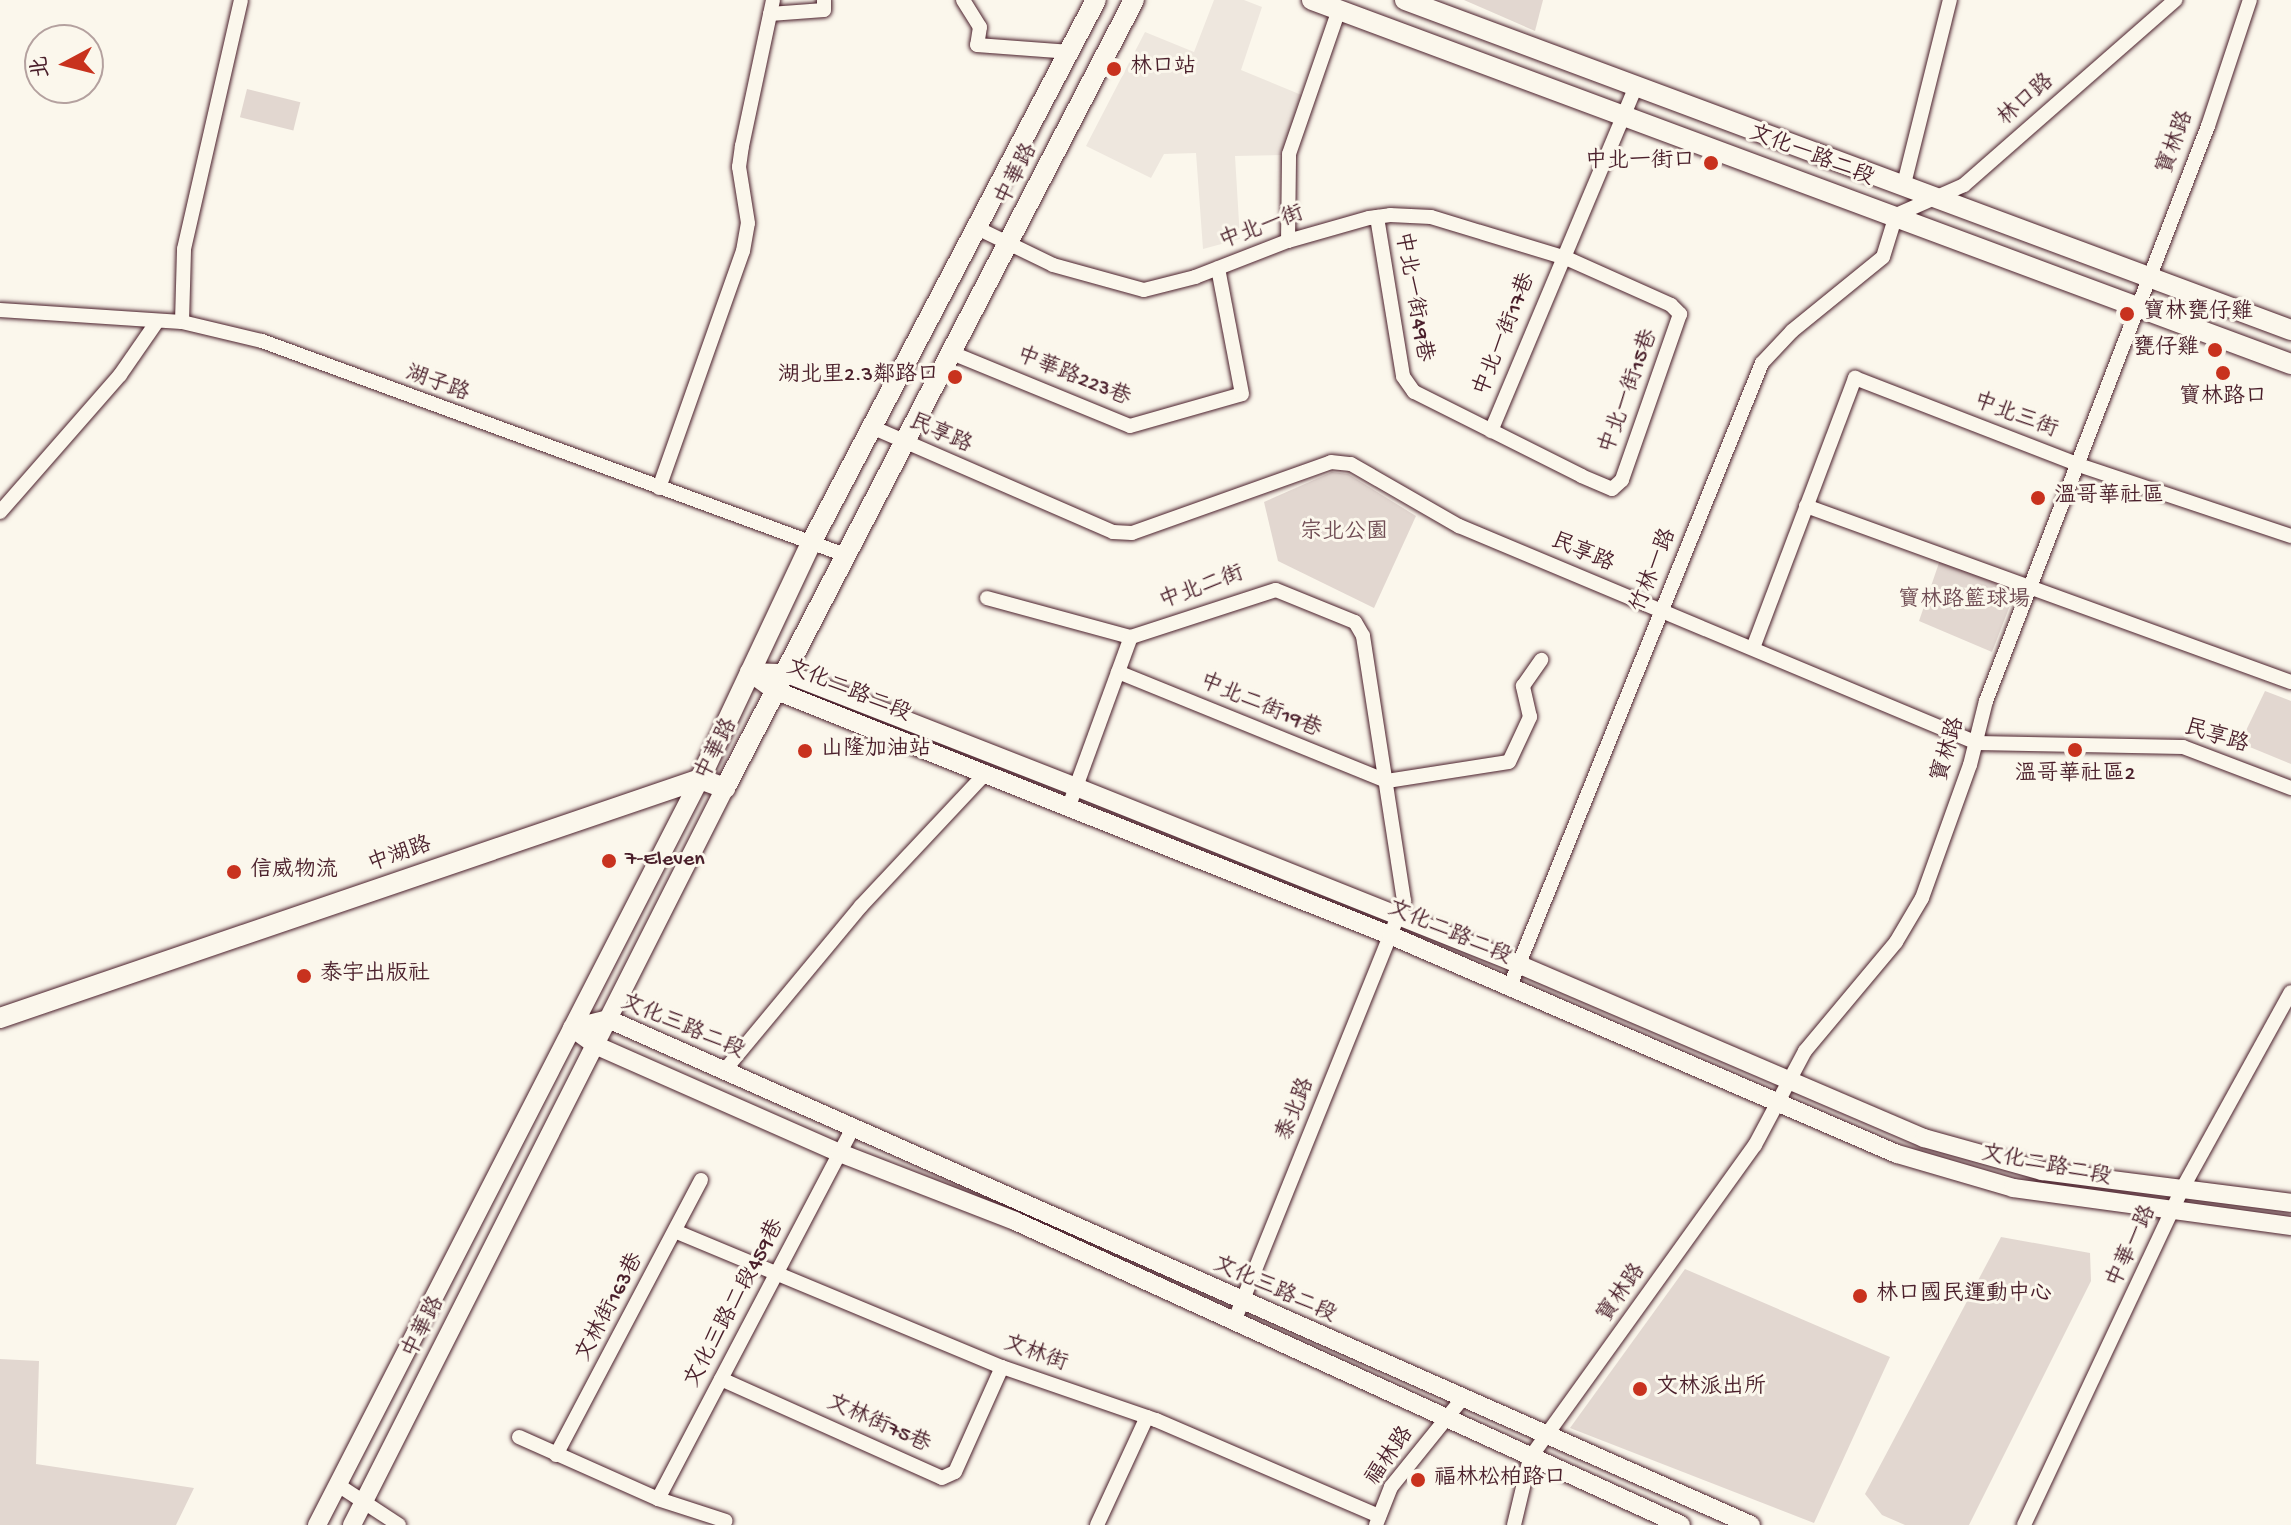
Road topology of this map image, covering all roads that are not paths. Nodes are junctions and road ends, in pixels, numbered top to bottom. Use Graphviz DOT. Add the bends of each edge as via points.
graph roads {
  1 [pos="241,0"];
  2 [pos="824,0"];
  3 [pos="963,0"];
  4 [pos="1096,0"];
  5 [pos="1134,0"];
  6 [pos="1312,0"];
  7 [pos="1405,0"];
  8 [pos="1950,0"];
  9 [pos="2175,0"];
  10 [pos="2250,0"];
  11 [pos="772,7"];
  12 [pos="1339,10"];
  13 [pos="1071,52"];
  14 [pos="1636,86"];
  15 [pos="1627,114"];
  16 [pos="1904,184"];
  17 [pos="1935,196"];
  18 [pos="1896,215"];
  19 [pos="1377,217"];
  20 [pos="979,229"];
  21 [pos="1288,241"];
  22 [pos="1010,244"];
  23 [pos="1566,258"];
  24 [pos="1218,268"];
  25 [pos="2149,277"];
  26 [pos="2137,308"];
  27 [pos="0,310"];
  28 [pos="1680,314"];
  29 [pos="182,322"];
  30 [pos="156,323"];
  31 [pos="2291,330"];
  32 [pos="952,353"];
  33 [pos="2291,364"];
  34 [pos="874,428"];
  35 [pos="1491,431"];
  36 [pos="903,443"];
  37 [pos="2079,465"];
  38 [pos="659,488"];
  39 [pos="1806,506"];
  40 [pos="0,512"];
  41 [pos="2291,536"];
  42 [pos="811,543"];
  43 [pos="848,556"];
  44 [pos="2031,587"];
  45 [pos="987,598"];
  46 [pos="1662,611"];
  47 [pos="1131,637"];
  48 [pos="1753,648"];
  49 [pos="1541,660"];
  50 [pos="749,672"];
  51 [pos="1118,672"];
  52 [pos="785,673"];
  53 [pos="2291,682"];
  54 [pos="774,690"];
  55 [pos="1977,743"];
  56 [pos="986,773"];
  57 [pos="700,779"];
  58 [pos="1387,781"];
  59 [pos="1076,787"];
  60 [pos="725,788"];
  61 [pos="2291,788"];
  62 [pos="1069,806"];
  63 [pos="1400,916"];
  64 [pos="1392,936"];
  65 [pos="1518,964"];
  66 [pos="1510,986"];
  67 [pos="2291,992"];
  68 [pos="0,1018"];
  69 [pos="608,1019"];
  70 [pos="572,1028"];
  71 [pos="595,1045"];
  72 [pos="724,1071"];
  73 [pos="1792,1083"];
  74 [pos="1781,1104"];
  75 [pos="852,1129"];
  76 [pos="840,1153"];
  77 [pos="701,1180"];
  78 [pos="2181,1191"];
  79 [pos="2291,1203"];
  80 [pos="2174,1213"];
  81 [pos="2291,1226"];
  82 [pos="677,1232"];
  83 [pos="780,1271"];
  84 [pos="1239,1312"];
  85 [pos="1002,1367"];
  86 [pos="721,1379"];
  87 [pos="1462,1399"];
  88 [pos="1147,1417"];
  89 [pos="1448,1419"];
  90 [pos="1548,1436"];
  91 [pos="519,1437"];
  92 [pos="556,1455"];
  93 [pos="1530,1458"];
  94 [pos="338,1485"];
  95 [pos="658,1499"];
  96 [pos="363,1503"];
  97 [pos="726,1521"];
  98 [pos="1377,1521"];
  99 [pos="317,1525"];
  100 [pos="352,1525"];
  101 [pos="399,1525"];
  102 [pos="1097,1525"];
  103 [pos="1514,1525"];
  104 [pos="1681,1525"];
  105 [pos="1751,1525"];
  106 [pos="2024,1525"];
  1 -- 29 [label="street" via="184,249"];
  2 -- 11 [label="street" via="824,10"];
  3 -- 13 [label="street" via="980,27 977,45"];
  4 -- 13 [label="main road, 中華路"];
  5 -- 22 [label="main road, 中華路"];
  6 -- 12 [label="main road, 文化一路二段"];
  7 -- 14 [label="main road, 文化一路二段"];
  8 -- 16 [label="street"];
  9 -- 17 [label="street, 林口路" via="1964,185"];
  10 -- 25 [label="street, 寶林路"];
  11 -- 38 [label="street" via="739,167 748,223 743,251"];
  12 -- 15 [label="main road, 文化一路二段"];
  12 -- 21 [label="street" via="1289,154"];
  13 -- 20 [label="main road, 中華路"];
  14 -- 15 [label="street"];
  14 -- 16 [label="main road, 文化一路二段"];
  15 -- 18 [label="main road, 文化一路二段"];
  15 -- 23 [label="street"];
  16 -- 17 [label="main road, 文化一路二段"];
  16 -- 18 [label="main road"];
  17 -- 18 [label="street, 林口路"];
  17 -- 25 [label="main road, 文化一路二段"];
  18 -- 26 [label="main road, 文化一路二段"];
  18 -- 46 [label="street, 竹林一路" via="1883,257 1792,331 1762,363"];
  19 -- 21 [label="street, 中北一街"];
  19 -- 23 [label="street, 中北一街" via="1431,217"];
  19 -- 35 [label="street, 中北一街49巷" via="1403,376 1414,392"];
  20 -- 22 [label="street, 中北一街"];
  20 -- 34 [label="main road, 中華路"];
  21 -- 24 [label="street, 中北一街"];
  22 -- 24 [label="street, 中北一街" via="1075,272 1144,290"];
  22 -- 32 [label="main road, 中華路"];
  23 -- 28 [label="street, 中北一街" via="1671,305"];
  23 -- 35 [label="street, 中北一街17巷" via="1552,275"];
  24 -- 32 [label="street, 中華路223巷" via="1242,394 1130,426"];
  25 -- 26 [label="street, 寶林路"];
  25 -- 31 [label="main road, 文化一路二段"];
  26 -- 33 [label="main road, 文化一路二段"];
  26 -- 37 [label="street, 寶林路"];
  27 -- 30 [label="street, 湖子路"];
  28 -- 35 [label="street, 中北一街15巷" via="1622,480 1612,489"];
  29 -- 30 [label="street, 湖子路"];
  29 -- 38 [label="street, 湖子路" via="262,341"];
  30 -- 40 [label="street" via="138,353"];
  32 -- 36 [label="main road, 中華路"];
  34 -- 36 [label="street, 民享路"];
  34 -- 42 [label="main road, 中華路"];
  36 -- 43 [label="main road, 中華路"];
  36 -- 46 [label="street, 民享路" via="1113,532 1132,533 1331,462 1351,464 1459,526"];
  37 -- 39 [label="street, 中北三街" via="1855,378"];
  37 -- 41 [label="street, 中北三街"];
  37 -- 44 [label="street, 寶林路"];
  38 -- 42 [label="street, 湖子路"];
  39 -- 44 [label="street"];
  39 -- 48 [label="street, 中北三街"];
  42 -- 43 [label="street, 湖子路"];
  42 -- 50 [label="main road, 中華路"];
  43 -- 52 [label="main road, 中華路"];
  44 -- 53 [label="street"];
  44 -- 55 [label="street, 寶林路" via="1986,701"];
  45 -- 47 [label="street"];
  46 -- 48 [label="street, 民享路"];
  46 -- 65 [label="street, 竹林一路"];
  47 -- 51 [label="street"];
  47 -- 58 [label="street, 中北二街" via="1276,590 1355,622 1363,636"];
  48 -- 55 [label="street, 民享路"];
  49 -- 58 [label="street" via="1523,686 1530,717 1509,762"];
  50 -- 52 [label="street, 文化二路二段"];
  50 -- 54 [label="street, 文化二路二段"];
  50 -- 57 [label="main road, 中華路"];
  51 -- 58 [label="street, 中北二街19巷"];
  51 -- 59 [label="street"];
  52 -- 54 [label="main road, 中華路"];
  52 -- 59 [label="street, 文化二路二段"];
  54 -- 56 [label="street, 文化二路二段"];
  54 -- 60 [label="main road, 中華路"];
  55 -- 61 [label="street, 民享路" via="2183,747"];
  55 -- 73 [label="street, 寶林路" via="1922,898 1896,942 1805,1051"];
  56 -- 62 [label="street, 文化二路二段"];
  56 -- 72 [label="street" via="861,906"];
  57 -- 60 [label="main road"];
  57 -- 68 [label="main road, 中湖路"];
  57 -- 70 [label="street, 中華路"];
  58 -- 63 [label="street, 中北二街" via="1404,901"];
  59 -- 62 [label="street"];
  59 -- 63 [label="street, 文化二路二段"];
  60 -- 69 [label="street, 中華路"];
  62 -- 64 [label="street, 文化二路二段"];
  63 -- 64 [label="street, 泰北路"];
  63 -- 65 [label="street, 文化二路二段"];
  64 -- 66 [label="street, 文化二路二段"];
  64 -- 84 [label="street, 泰北路"];
  65 -- 66 [label="street, 竹林一路"];
  65 -- 73 [label="street, 文化二路二段"];
  66 -- 74 [label="street, 文化二路二段"];
  67 -- 78 [label="street, 中華一路"];
  69 -- 70 [label="street, 文化三路二段"];
  69 -- 71 [label="street, 中華路"];
  69 -- 72 [label="street, 文化三路二段"];
  70 -- 71 [label="street, 文化三路二段"];
  70 -- 94 [label="street, 中華路"];
  71 -- 76 [label="street, 文化三路二段"];
  71 -- 96 [label="street, 中華路"];
  72 -- 75 [label="street, 文化三路二段"];
  73 -- 74 [label="street, 寶林路"];
  73 -- 78 [label="street, 文化二路二段" via="1980,1157"];
  74 -- 80 [label="street, 文化二路二段" via="1955,1173 2013,1188"];
  74 -- 90 [label="street, 寶林路"];
  75 -- 76 [label="street, 文化三路二段459巷"];
  75 -- 84 [label="street, 文化三路二段"];
  76 -- 83 [label="street, 文化三路二段459巷"];
  76 -- 84 [label="street, 文化三路二段"];
  77 -- 82 [label="street, 文林街163巷"];
  78 -- 79 [label="street, 文化二路二段"];
  78 -- 80 [label="street, 中華一路"];
  80 -- 81 [label="street, 文化二路二段"];
  80 -- 106 [label="street, 中華一路"];
  82 -- 83 [label="street, 文林街"];
  82 -- 92 [label="street, 文林街163巷"];
  83 -- 85 [label="street, 文林街"];
  83 -- 86 [label="street, 文化三路二段459巷"];
  84 -- 87 [label="street, 文化三路二段"];
  84 -- 89 [label="street, 文化三路二段"];
  85 -- 86 [label="street, 文林街75巷" via="948,1478"];
  85 -- 88 [label="street, 文林街"];
  86 -- 95 [label="street, 文化三路二段459巷"];
  87 -- 89 [label="street, 福林路"];
  87 -- 90 [label="street, 文化三路二段"];
  88 -- 98 [label="street, 文林街"];
  88 -- 102 [label="street"];
  89 -- 93 [label="street, 文化三路二段"];
  89 -- 98 [label="street, 福林路" via="1391,1487"];
  90 -- 93 [label="street, 寶林路"];
  90 -- 105 [label="street, 文化三路二段"];
  91 -- 92 [label="street"];
  92 -- 95 [label="street"];
  93 -- 103 [label="street"];
  93 -- 104 [label="street, 文化三路二段"];
  94 -- 96 [label="street"];
  94 -- 99 [label="street, 中華路"];
  95 -- 97 [label="street"];
  96 -- 100 [label="street, 中華路"];
  96 -- 101 [label="street"];
}
